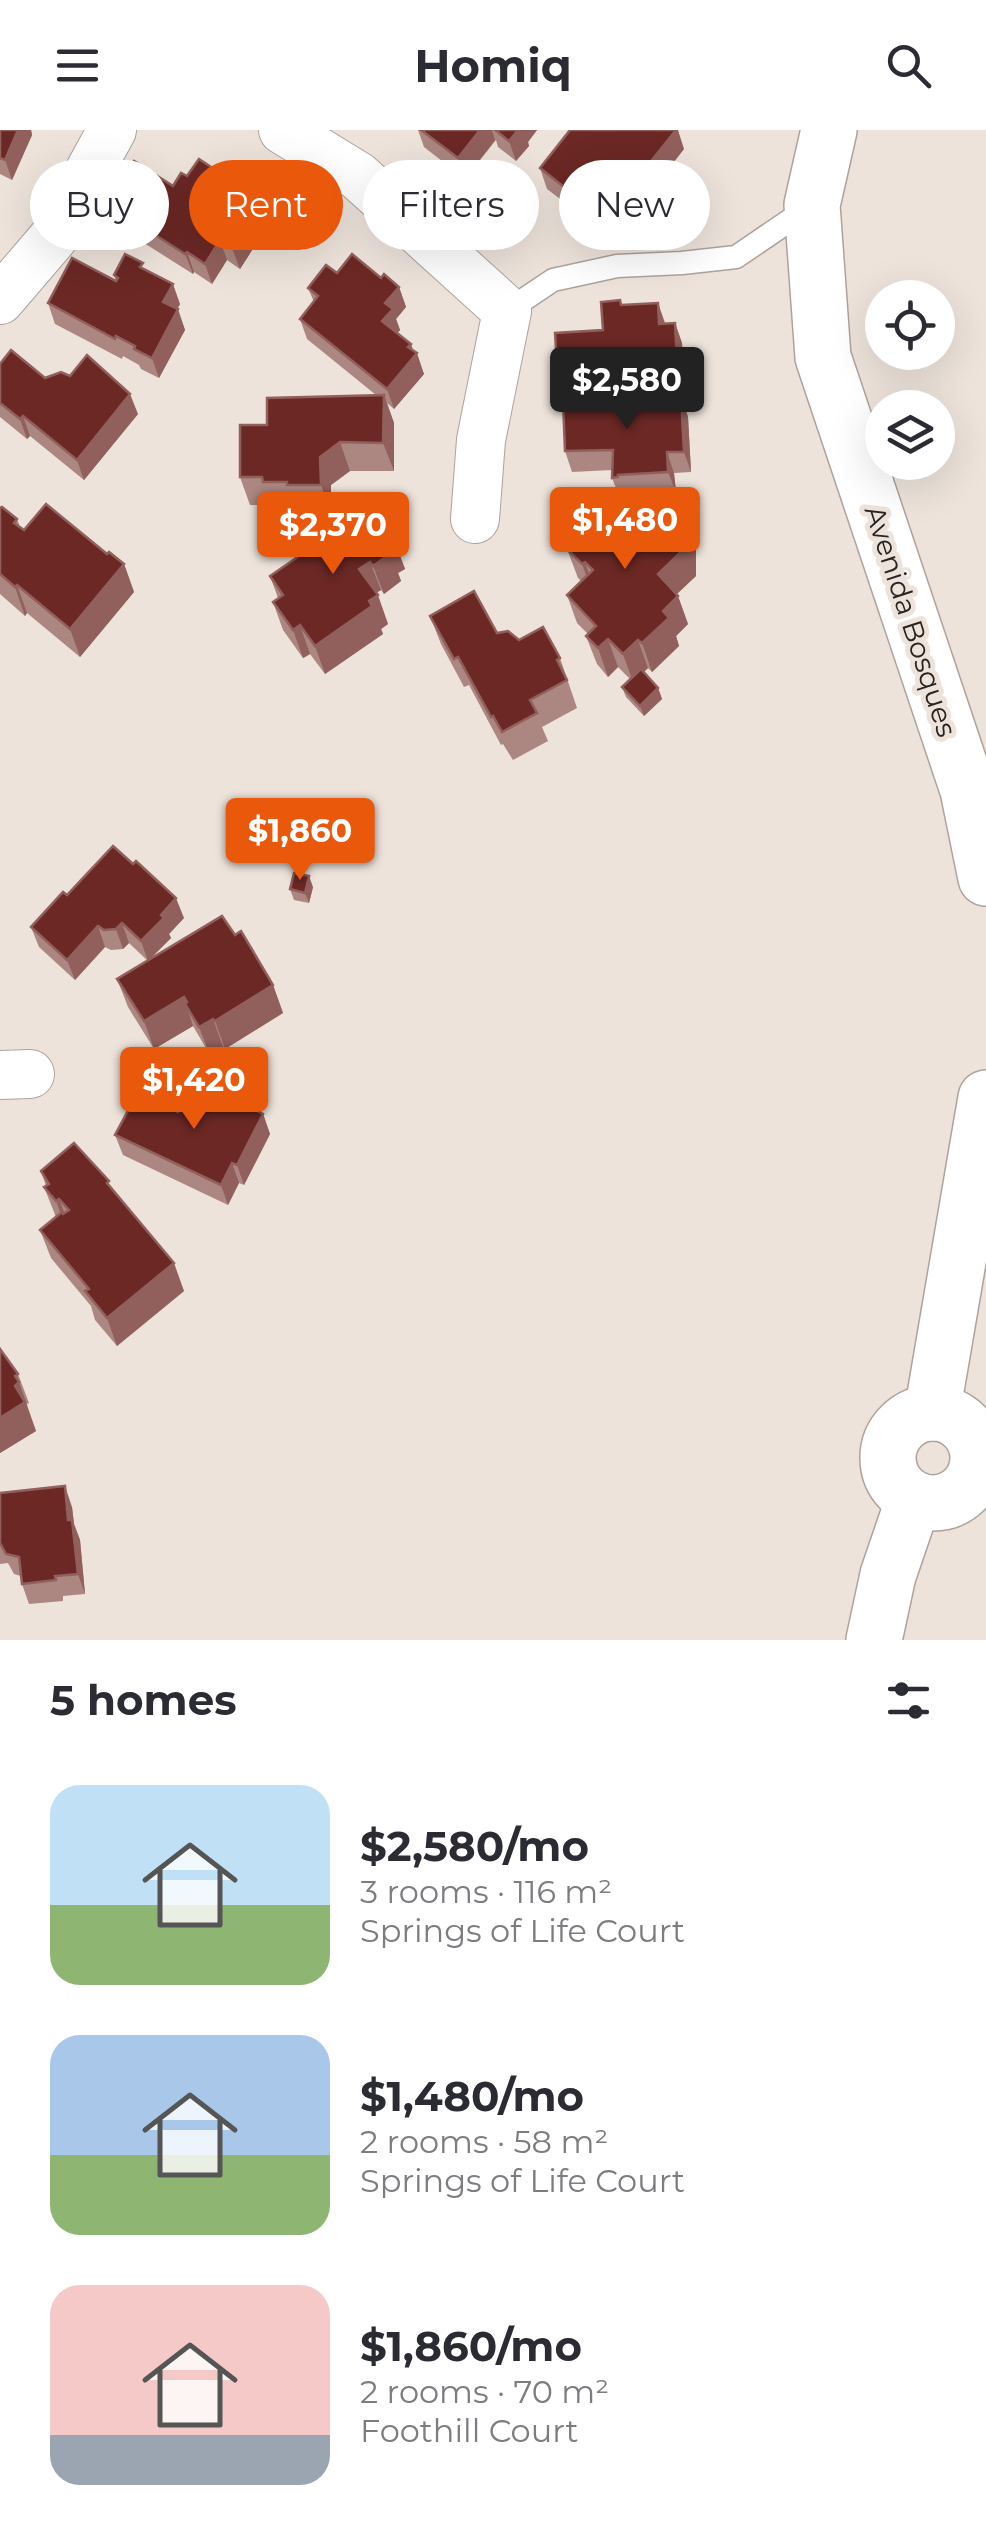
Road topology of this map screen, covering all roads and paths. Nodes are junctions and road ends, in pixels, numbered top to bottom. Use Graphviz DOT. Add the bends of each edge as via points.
graph roads {
  1 [pos="112,130"];
  2 [pos="283,130"];
  3 [pos="829,130"];
  4 [pos="812,205"];
  5 [pos="0,300"];
  6 [pos="507,311"];
  7 [pos="475,519"];
  8 [pos="986,878"];
  9 [pos="986,1098"];
  10 [pos="932,1413"];
  11 [pos="982,1469"];
  12 [pos="914,1499"];
  13 [pos="874,1640"];
  1 -- 5 [label="street" via="53,238"];
  2 -- 6 [label="street" via="358,176"];
  3 -- 4 [label="street, Avenida Bosques"];
  4 -- 6 [label="lane" via="736,257 618,266 552,280"];
  4 -- 8 [label="street, Avenida Bosques" via="823,357 968,790"];
  6 -- 7 [label="street" via="481,440"];
  9 -- 10 [label="street"];
  10 -- 11 [label="street" via="968,1430"];
  10 -- 12 [label="street" via="912,1418 889,1449 898,1487"];
  11 -- 12 [label="street" via="954,1499"];
  12 -- 13 [label="street"];
}
